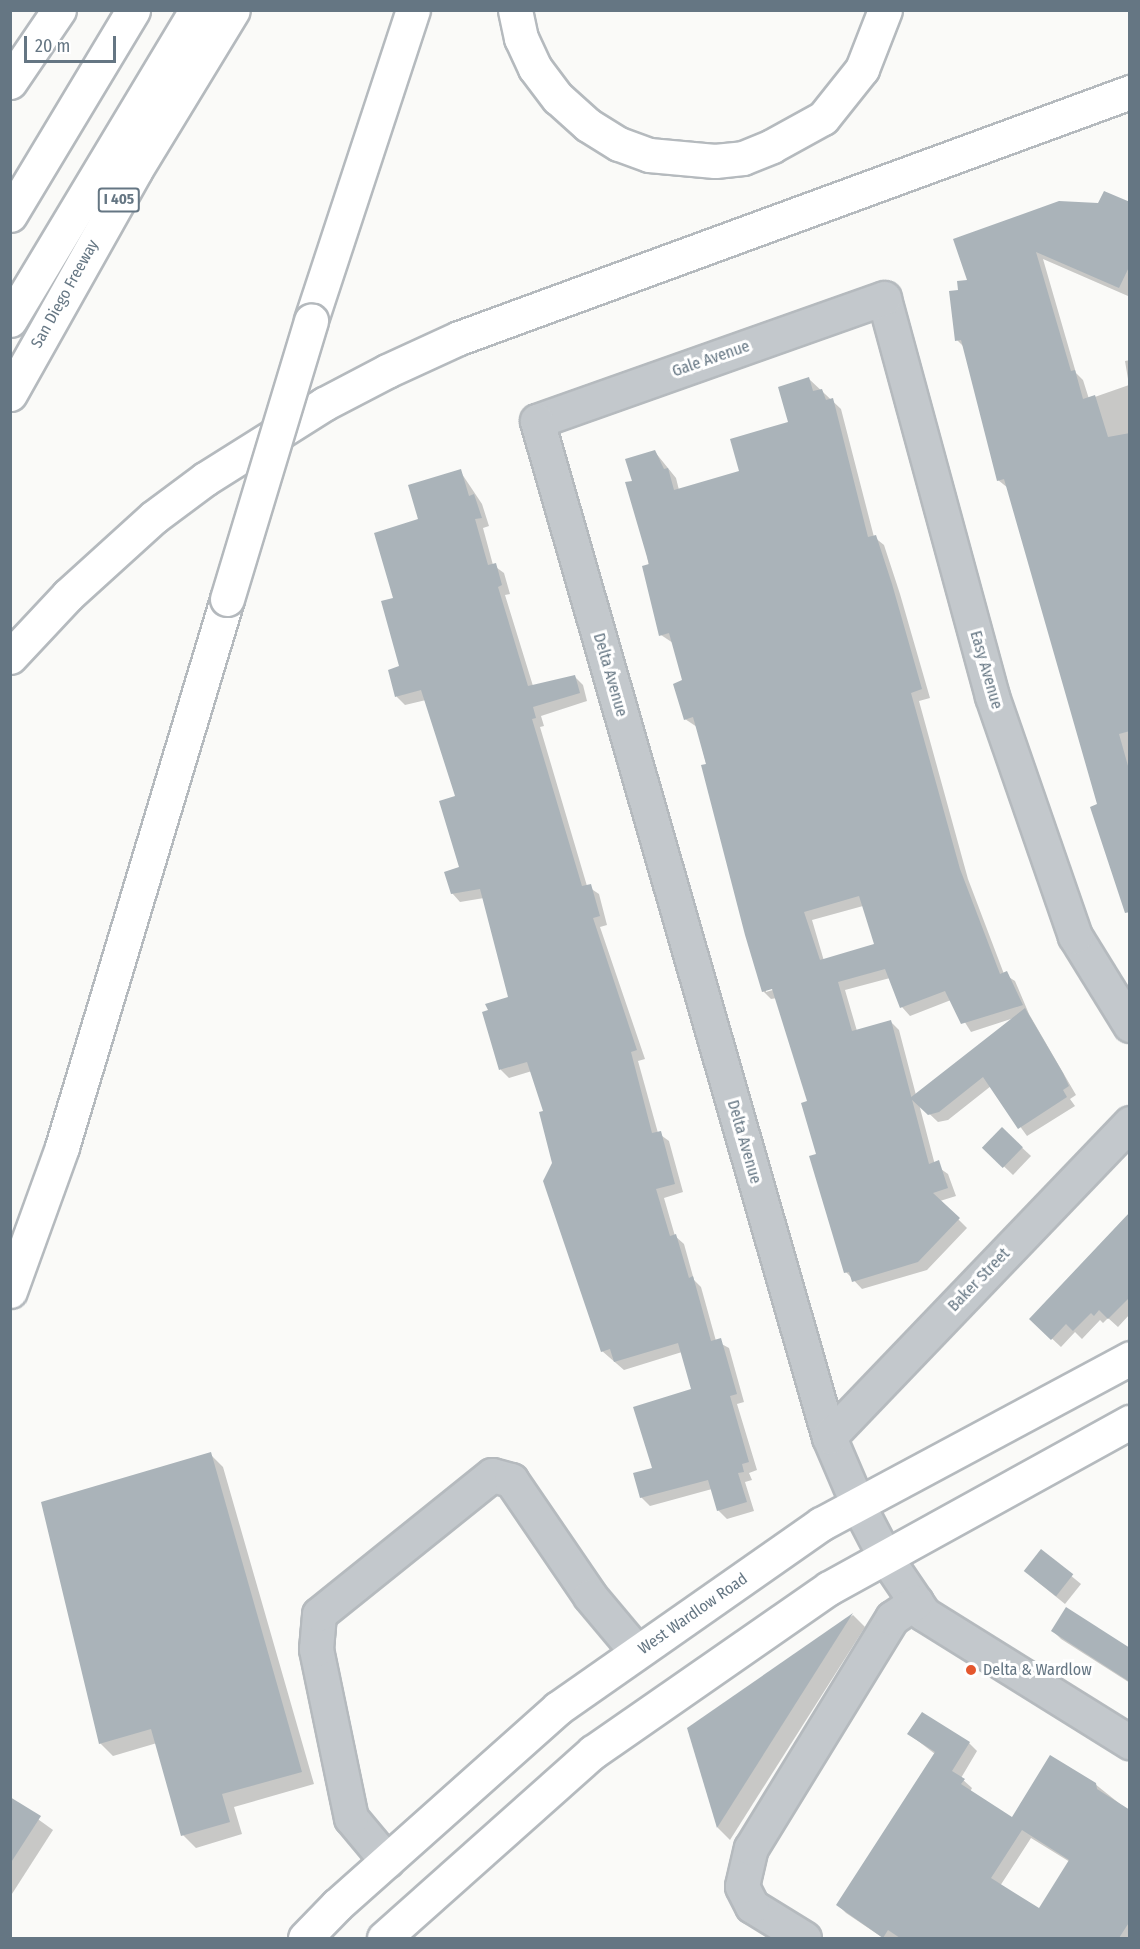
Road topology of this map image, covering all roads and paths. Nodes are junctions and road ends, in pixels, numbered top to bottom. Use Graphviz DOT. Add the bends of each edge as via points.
graph roads {
  1 [pos="59,10"];
  2 [pos="134,10"];
  3 [pos="173,10"];
  4 [pos="196,10"];
  5 [pos="233,10"];
  6 [pos="413,10"];
  7 [pos="515,10"];
  8 [pos="885,10"];
  9 [pos="10,82"];
  10 [pos="1130,92"];
  11 [pos="10,215"];
  12 [pos="10,281"];
  13 [pos="884,298"];
  14 [pos="10,320"];
  15 [pos="10,394"];
  16 [pos="537,421"];
  17 [pos="10,657"];
  18 [pos="1130,1025"];
  19 [pos="1130,1123"];
  20 [pos="10,1291"];
  21 [pos="1130,1358"];
  22 [pos="1130,1422"];
  23 [pos="829,1437"];
  24 [pos="858,1505"];
  25 [pos="884,1555"];
  26 [pos="916,1602"];
  27 [pos="637,1652"];
  28 [pos="1130,1742"];
  29 [pos="387,1861"];
  30 [pos="305,1938"];
  31 [pos="384,1938"];
  32 [pos="804,1938"];
  1 -- 9 [label="main road"];
  2 -- 11 [label="main road"];
  3 -- 12 [label="main road"];
  4 -- 14 [label="main road"];
  5 -- 15 [label="main road, San Diego Freeway / I 405" via="141,162"];
  6 -- 20 [label="main road, bridge" via="311,320 62,1146"];
  7 -- 8 [label="main road" via="521,38 535,68 558,98 588,125 619,144 650,155 716,161 743,158 823,118 862,69"];
  10 -- 17 [label="main road" via="459,338 387,371 324,404 204,479 162,511 68,596"];
  13 -- 16 [label="street, Gale Avenue"];
  13 -- 18 [label="street, Easy Avenue" via="992,696 1075,936"];
  16 -- 23 [label="street, Delta Avenue"];
  19 -- 23 [label="street, Baker Street"];
  21 -- 24 [label="main road, West Wardlow Road"];
  22 -- 25 [label="main road"];
  23 -- 24 [label="street, Delta Avenue"];
  24 -- 25 [label="street, Delta Avenue"];
  24 -- 27 [label="main road, West Wardlow Road" via="821,1524"];
  25 -- 26 [label="street, Delta Avenue"];
  25 -- 31 [label="main road" via="844,1578 593,1752"];
  26 -- 28 [label="street, Delta Avenue" via="924,1614"];
  26 -- 32 [label="street" via="892,1618 750,1848 742,1886 752,1906"];
  27 -- 29 [label="main road, West Wardlow Road" via="558,1708"];
  27 -- 29 [label="street" via="590,1596 512,1480 492,1475 319,1614 316,1649 351,1818"];
  29 -- 30 [label="main road, West Wardlow Road"];
}
